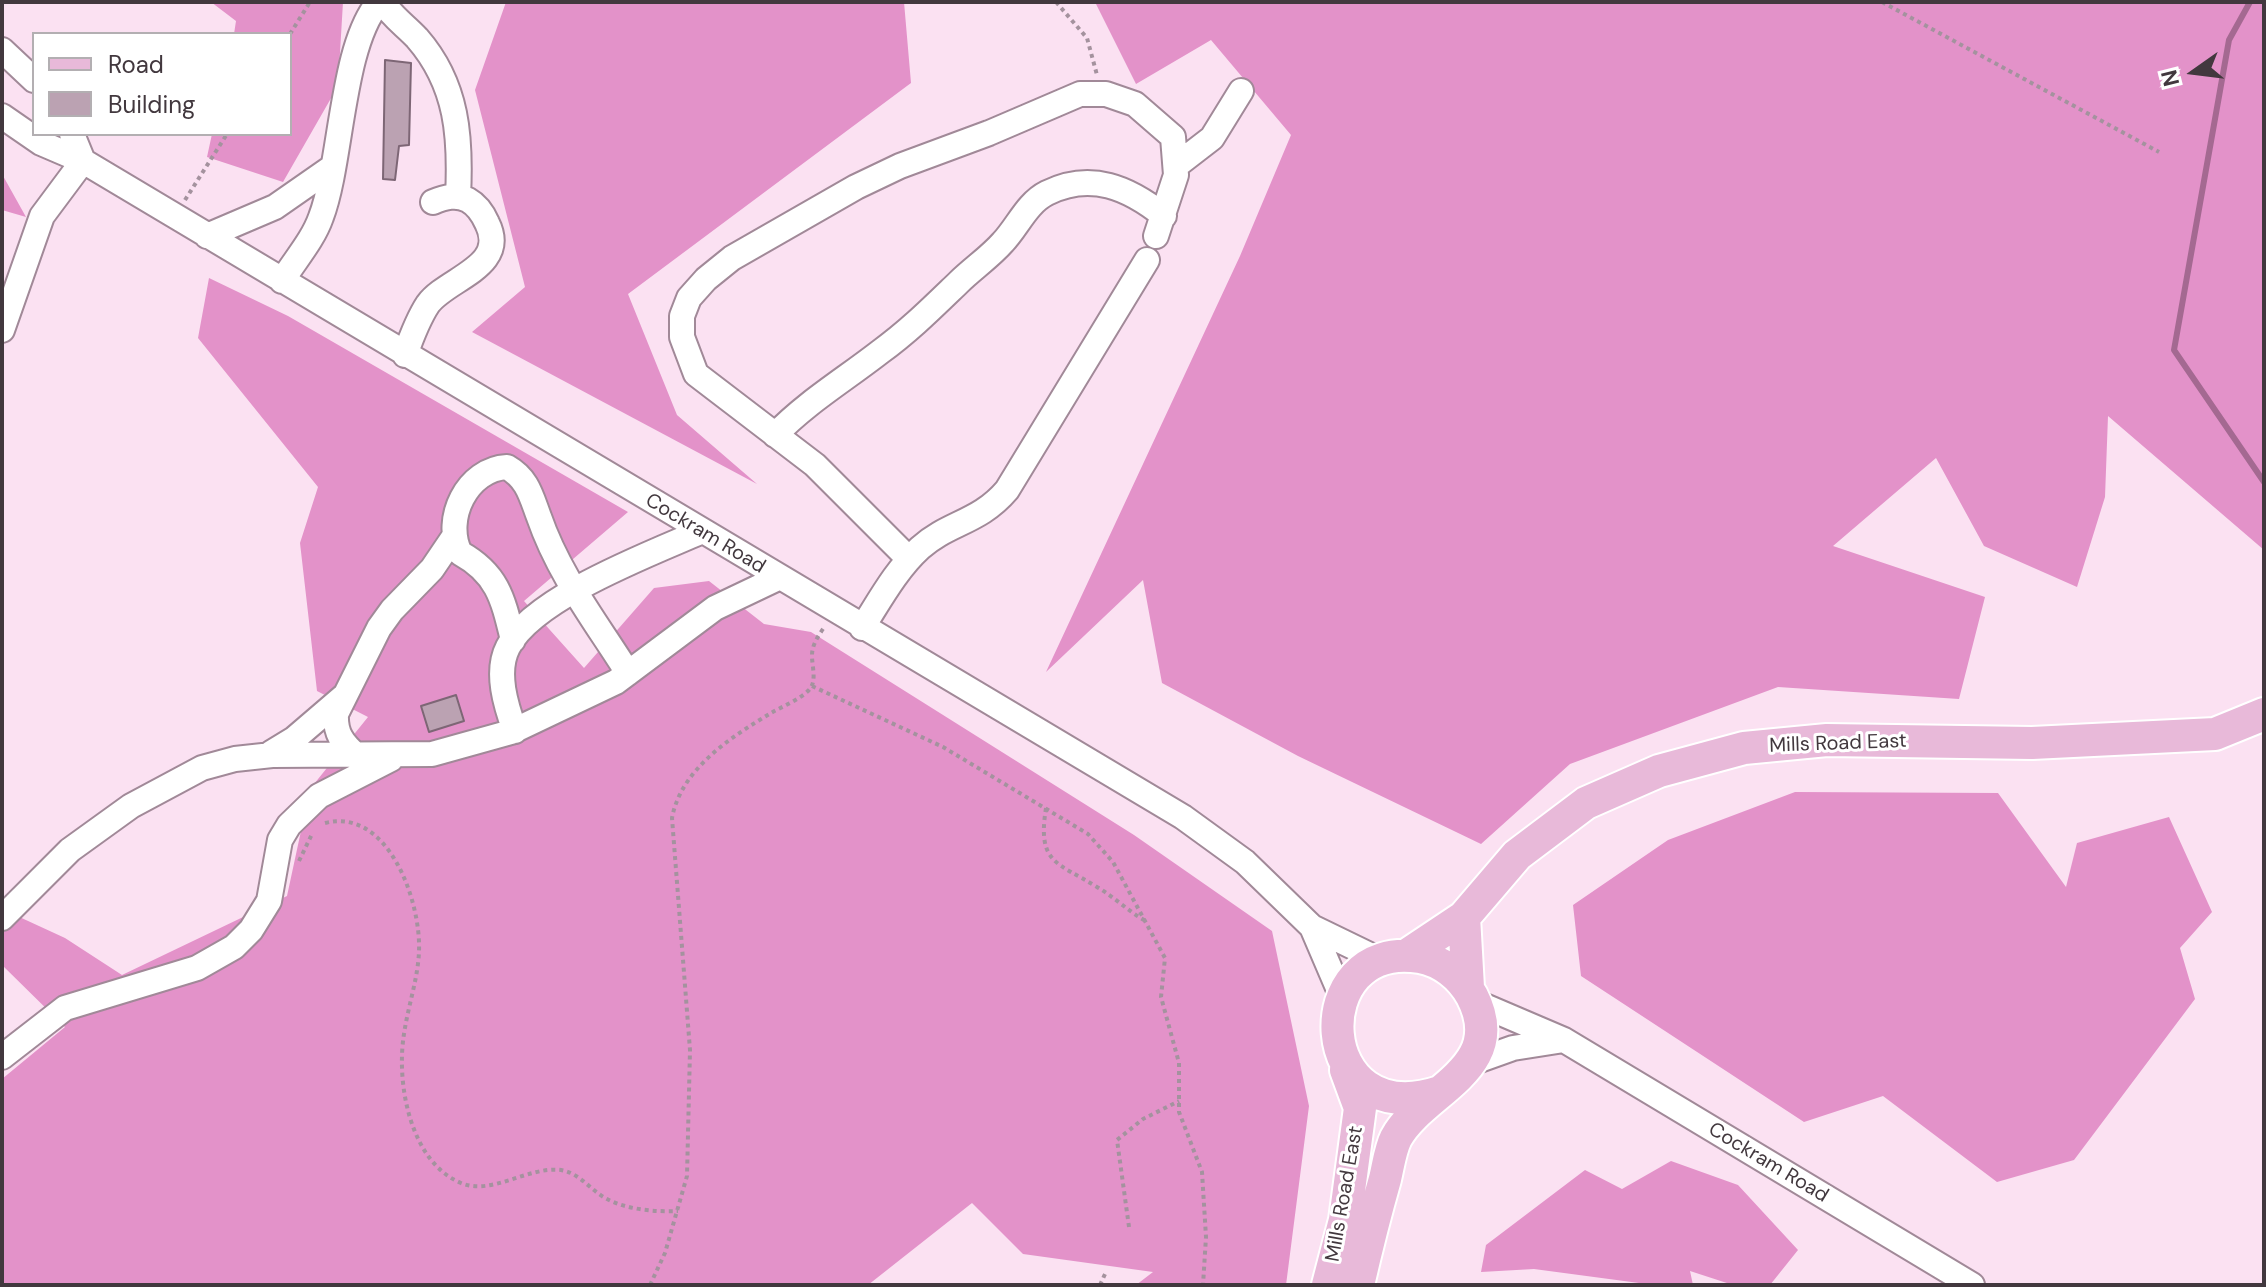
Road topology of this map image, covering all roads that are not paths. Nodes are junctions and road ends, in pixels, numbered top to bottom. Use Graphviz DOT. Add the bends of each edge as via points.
graph roads {
  1 [pos="381,2"];
  2 [pos="2,50"];
  3 [pos="32,78"];
  4 [pos="1241,91"];
  5 [pos="2,116"];
  6 [pos="73,136"];
  7 [pos="83,161"];
  8 [pos="1177,165"];
  9 [pos="331,168"];
  10 [pos="458,197"];
  11 [pos="433,202"];
  12 [pos="207,236"];
  13 [pos="1147,260"];
  14 [pos="11,273"];
  15 [pos="282,281"];
  16 [pos="2,330"];
  17 [pos="405,355"];
  18 [pos="775,435"];
  19 [pos="700,532"];
  20 [pos="453,538"];
  21 [pos="909,559"];
  22 [pos="778,578"];
  23 [pos="574,591"];
  24 [pos="862,628"];
  25 [pos="513,640"];
  26 [pos="628,673"];
  27 [pos="344,695"];
  28 [pos="2264,714"];
  29 [pos="515,731"];
  30 [pos="265,756"];
  31 [pos="357,756"];
  32 [pos="395,757"];
  33 [pos="1464,917"];
  34 [pos="2,918"];
  35 [pos="1312,927"];
  36 [pos="1394,958"];
  37 [pos="1471,995"];
  38 [pos="1342,997"];
  39 [pos="1564,1040"];
  40 [pos="2,1057"];
  41 [pos="1342,1058"];
  42 [pos="1471,1063"];
  43 [pos="1440,1092"];
  44 [pos="1328,1285"];
  45 [pos="1358,1285"];
  46 [pos="1972,1285"];
  1 -- 9 [label="street" via="365,28"];
  1 -- 10 [label="street" via="418,39 444,76 459,137"];
  2 -- 3 [label="street"];
  4 -- 8 [label="street" via="1212,138"];
  5 -- 7 [label="street, Cockram Road" via="41,143"];
  6 -- 7 [label="street"];
  7 -- 12 [label="street, Cockram Road"];
  7 -- 14 [label="street" via="42,216"];
  8 -- 18 [label="street" via="1160,226 1144,200 1106,183 1088,181 1035,200 1002,243 932,310 809,400"];
  8 -- 18 [label="street" via="1173,137 1135,104 1101,93 1062,100 900,166 732,258 689,298 682,337 688,359 706,383"];
  9 -- 12 [label="street" via="275,207"];
  9 -- 15 [label="street" via="321,217"];
  10 -- 11 [label="street"];
  10 -- 17 [label="street" via="477,206 486,220 489,253 475,271 429,304"];
  12 -- 15 [label="street, Cockram Road"];
  13 -- 21 [label="street" via="1007,490 982,515"];
  14 -- 16 [label="street"];
  15 -- 17 [label="street, Cockram Road"];
  17 -- 19 [label="street, Cockram Road"];
  18 -- 21 [label="street" via="815,465"];
  19 -- 22 [label="street, Cockram Road"];
  19 -- 23 [label="street"];
  20 -- 23 [label="street" via="453,521 463,497 478,478 495,467 507,467 528,486"];
  20 -- 25 [label="street" via="460,553 489,573"];
  20 -- 27 [label="street" via="432,569 392,610"];
  21 -- 24 [label="street"];
  22 -- 24 [label="street, Cockram Road"];
  22 -- 26 [label="street" via="715,608"];
  23 -- 25 [label="street" via="530,621"];
  23 -- 26 [label="street"];
  24 -- 35 [label="street, Cockram Road" via="1183,817 1245,862"];
  25 -- 29 [label="street" via="502,667"];
  26 -- 29 [label="street"];
  27 -- 30 [label="street" via="294,739"];
  27 -- 31 [label="street" via="336,727"];
  28 -- 33 [label="main road, Mills Road East" via="2215,734 2032,743 1827,740 1744,748 1659,771 1586,803 1517,855"];
  29 -- 32 [label="street" via="432,754"];
  30 -- 31 [label="street"];
  30 -- 34 [label="street" via="202,768 131,806 70,850"];
  31 -- 32 [label="street"];
  32 -- 40 [label="street" via="319,796 303,810 280,840 269,901 234,947 197,968 65,1008"];
  33 -- 36 [label="main road, Mills Road East"];
  33 -- 37 [label="main road"];
  35 -- 36 [label="street, Cockram Road"];
  35 -- 38 [label="street, Cockram Road"];
  36 -- 37 [label="main road" via="1431,959 1452,970"];
  36 -- 38 [label="main road" via="1364,969"];
  37 -- 39 [label="street, Cockram Road"];
  37 -- 42 [label="main road" via="1478,1043"];
  38 -- 41 [label="main road" via="1336,1038"];
  39 -- 42 [label="street" via="1513,1048"];
  39 -- 46 [label="street, Cockram Road"];
  41 -- 43 [label="main road" via="1373,1091 1395,1099"];
  41 -- 44 [label="main road, Mills Road East" via="1360,1108 1345,1220"];
  42 -- 43 [label="main road"];
  43 -- 45 [label="main road, Mills Road East" via="1396,1137"];
}
